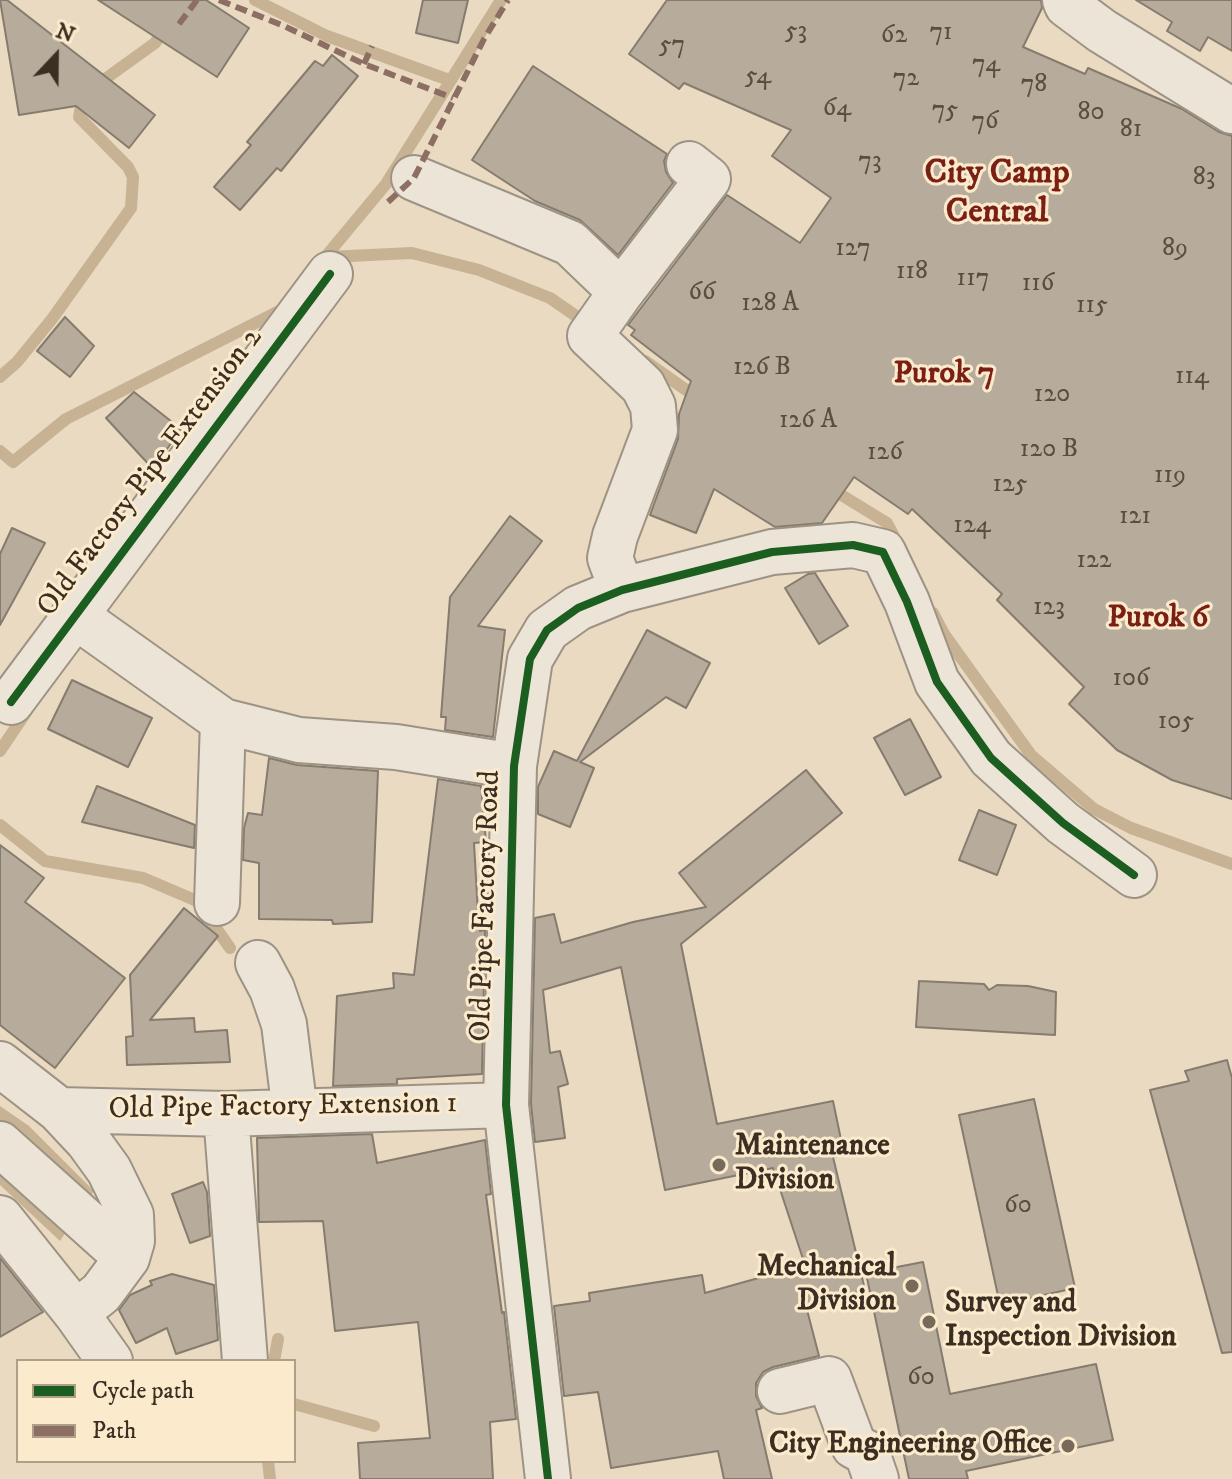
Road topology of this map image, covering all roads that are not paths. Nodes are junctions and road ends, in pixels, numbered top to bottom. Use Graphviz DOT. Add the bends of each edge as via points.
graph roads {
  1 [pos="1065,0"];
  2 [pos="1232,111"];
  3 [pos="689,164"];
  4 [pos="414,178"];
  5 [pos="330,274"];
  6 [pos="604,316"];
  7 [pos="622,590"];
  8 [pos="74,615"];
  9 [pos="11,702"];
  10 [pos="223,721"];
  11 [pos="514,766"];
  12 [pos="1134,875"];
  13 [pos="217,903"];
  14 [pos="258,963"];
  15 [pos="0,1064"];
  16 [pos="506,1105"];
  17 [pos="59,1110"];
  18 [pos="295,1112"];
  19 [pos="226,1114"];
  20 [pos="0,1144"];
  21 [pos="0,1218"];
  22 [pos="127,1258"];
  23 [pos="76,1313"];
  24 [pos="109,1359"];
  25 [pos="245,1359"];
  26 [pos="780,1391"];
  27 [pos="548,1479"];
  28 [pos="876,1479"];
  1 -- 2 [label="street" via="1102,31"];
  3 -- 6 [label="street" via="708,179"];
  4 -- 6 [label="street" via="570,243"];
  5 -- 8 [label="street, Old Factory Pipe Extension 2"];
  6 -- 7 [label="street" via="653,406 655,430 610,558"];
  7 -- 11 [label="street, Old Pipe Factory Road" via="578,608 541,639 530,659"];
  7 -- 12 [label="street, Old Pipe Factory Road" via="772,552 853,545 883,552 937,682 991,758 1063,823"];
  8 -- 9 [label="street, Old Factory Pipe Extension 2"];
  8 -- 10 [label="street"];
  10 -- 11 [label="street" via="299,740 396,747"];
  10 -- 13 [label="street"];
  11 -- 16 [label="street, Old Pipe Factory Road"];
  14 -- 18 [label="street" via="284,1024"];
  15 -- 17 [label="street, Old Pipe Factory Extension 1"];
  16 -- 18 [label="street, Old Pipe Factory Extension 1"];
  16 -- 27 [label="street, Old Pipe Factory Road"];
  17 -- 19 [label="street, Old Pipe Factory Extension 1"];
  17 -- 22 [label="street, Old Pipe Factory Extension 1" via="95,1151 124,1198 131,1215"];
  18 -- 19 [label="street, Old Pipe Factory Extension 1"];
  19 -- 25 [label="street"];
  20 -- 22 [label="street"];
  21 -- 23 [label="street"];
  22 -- 23 [label="street" via="101,1293"];
  23 -- 24 [label="street"];
  26 -- 28 [label="street" via="829,1379 854,1446 867,1453"];
}
